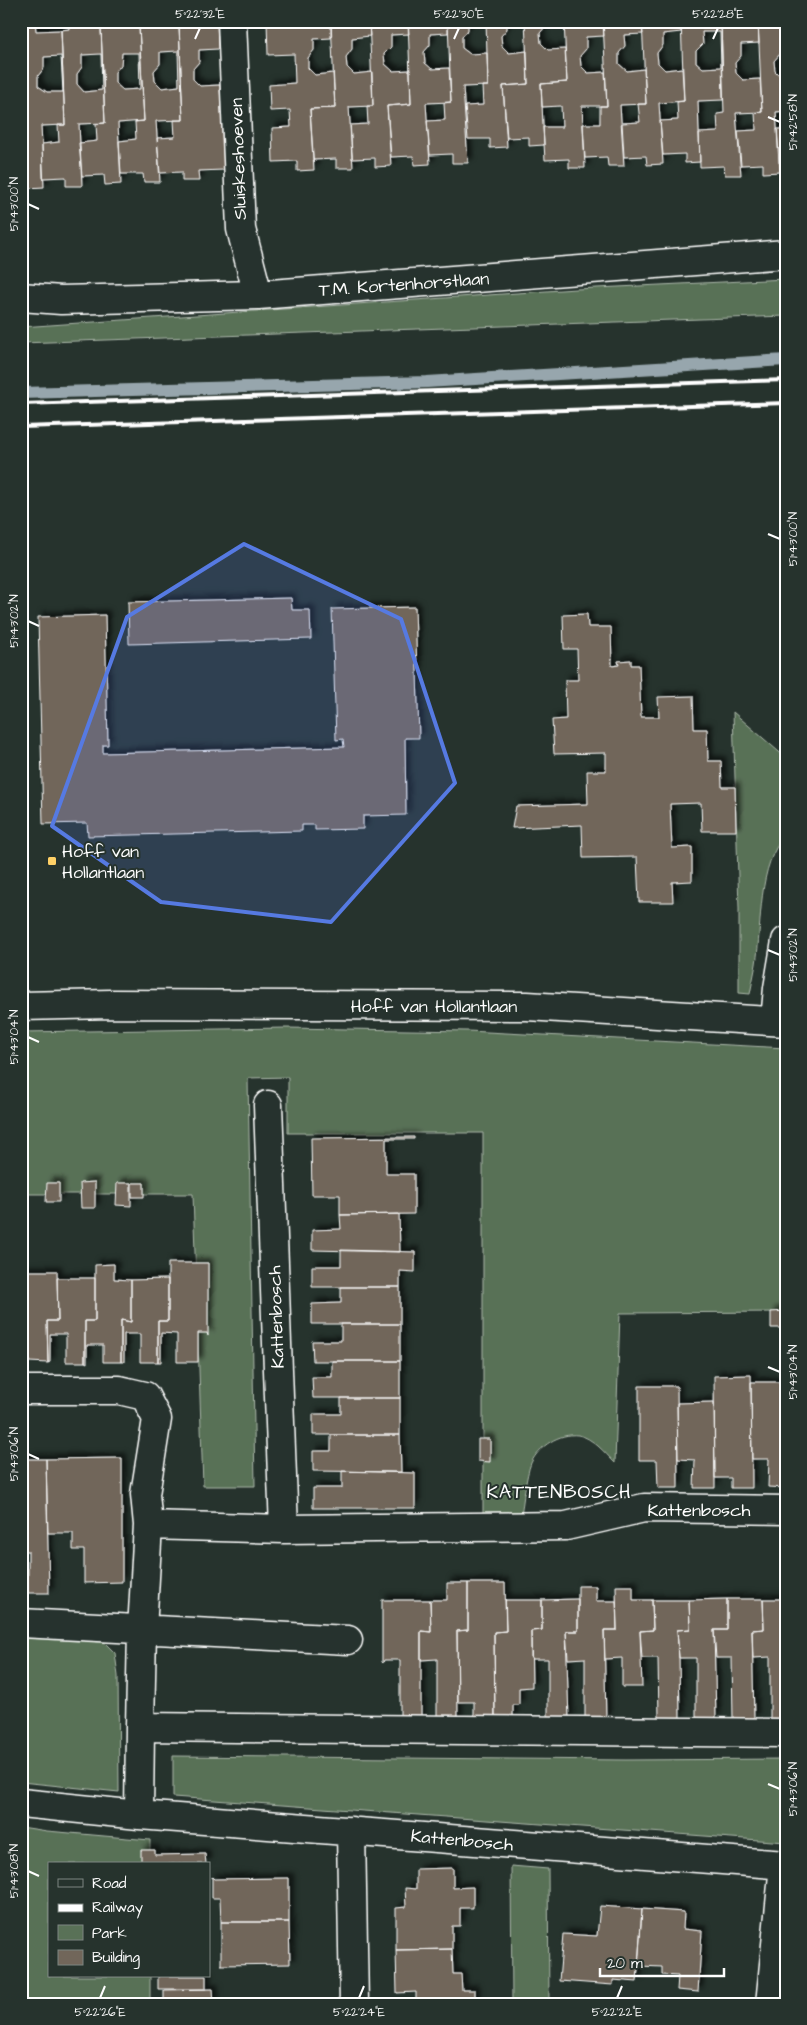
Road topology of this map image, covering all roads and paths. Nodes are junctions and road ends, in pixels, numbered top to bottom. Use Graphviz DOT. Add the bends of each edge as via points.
graph roads {
  1 [pos="232,21"];
  2 [pos="786,254"];
  3 [pos="258,295"];
  4 [pos="21,297"];
  5 [pos="786,941"];
  6 [pos="21,1006"];
  7 [pos="781,1021"];
  8 [pos="268,1105"];
  9 [pos="21,1390"];
  10 [pos="786,1510"];
  11 [pos="148,1525"];
  12 [pos="284,1529"];
  13 [pos="21,1623"];
  14 [pos="142,1630"];
  15 [pos="348,1640"];
  16 [pos="140,1727"];
  17 [pos="786,1733"];
  18 [pos="21,1803"];
  19 [pos="139,1815"];
  20 [pos="351,1831"];
  21 [pos="785,1865"];
  22 [pos="354,2004"];
  23 [pos="770,2004"];
  1 -- 3 [label="street, Sluiskeshoeven" via="241,229"];
  2 -- 3 [label="street, T.M. Kortenhorstlaan"];
  3 -- 4 [label="street, T.M. Kortenhorstlaan" via="61,300"];
  5 -- 7 [label="street" via="778,988"];
  6 -- 7 [label="street, Hoff van Hollantlaan" via="527,1006"];
  8 -- 12 [label="street, Kattenbosch"];
  9 -- 11 [label="street" via="119,1390 145,1396 157,1419 145,1494"];
  10 -- 12 [label="street, Kattenbosch" via="644,1508 566,1526"];
  11 -- 12 [label="street, Kattenbosch"];
  11 -- 14 [label="street"];
  13 -- 14 [label="street"];
  14 -- 15 [label="street"];
  14 -- 16 [label="street"];
  16 -- 17 [label="street"];
  16 -- 19 [label="street"];
  18 -- 19 [label="street, Kattenbosch"];
  19 -- 20 [label="street, Kattenbosch"];
  20 -- 21 [label="street, Kattenbosch"];
  20 -- 22 [label="street"];
  21 -- 23 [label="street"];
}
